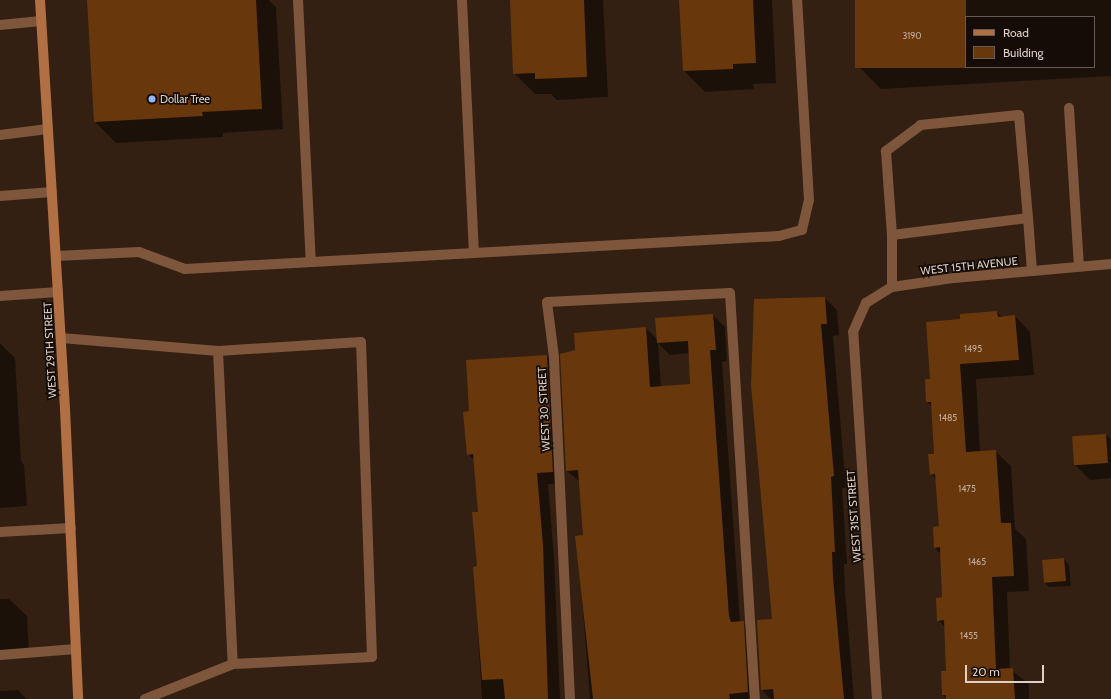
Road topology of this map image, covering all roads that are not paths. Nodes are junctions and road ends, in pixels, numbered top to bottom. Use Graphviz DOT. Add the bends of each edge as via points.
graph roads {
  1 [pos="40,0"];
  2 [pos="298,0"];
  3 [pos="462,0"];
  4 [pos="797,0"];
  5 [pos="42,21"];
  6 [pos="0,24"];
  7 [pos="1069,108"];
  8 [pos="48,129"];
  9 [pos="0,134"];
  10 [pos="52,192"];
  11 [pos="0,196"];
  12 [pos="1028,218"];
  13 [pos="892,235"];
  14 [pos="474,253"];
  15 [pos="56,256"];
  16 [pos="311,262"];
  17 [pos="1111,264"];
  18 [pos="1079,266"];
  19 [pos="1032,271"];
  20 [pos="892,287"];
  21 [pos="58,292"];
  22 [pos="0,296"];
  23 [pos="853,332"];
  24 [pos="61,338"];
  25 [pos="218,351"];
  26 [pos="71,528"];
  27 [pos="0,532"];
  28 [pos="76,649"];
  29 [pos="0,656"];
  30 [pos="234,664"];
  31 [pos="78,699"];
  32 [pos="145,699"];
  33 [pos="570,699"];
  34 [pos="755,699"];
  35 [pos="877,699"];
  1 -- 5 [label="street, WEST 29TH STREET"];
  2 -- 16 [label="street"];
  3 -- 14 [label="street"];
  4 -- 14 [label="street" via="808,200 802,230 779,236"];
  5 -- 6 [label="street"];
  5 -- 8 [label="street, WEST 29TH STREET"];
  7 -- 18 [label="street"];
  8 -- 9 [label="street"];
  8 -- 10 [label="street, WEST 29TH STREET"];
  10 -- 11 [label="street"];
  10 -- 15 [label="street, WEST 29TH STREET"];
  12 -- 13 [label="street"];
  12 -- 13 [label="street" via="1019,115 921,125 886,151"];
  12 -- 19 [label="street"];
  13 -- 20 [label="street"];
  14 -- 16 [label="street"];
  15 -- 16 [label="street" via="139,252 185,269"];
  15 -- 21 [label="street, WEST 29TH STREET"];
  17 -- 18 [label="street, WEST 15TH AVENUE"];
  18 -- 19 [label="street, WEST 15TH AVENUE"];
  19 -- 20 [label="street, WEST 15TH AVENUE"];
  20 -- 23 [label="street, WEST 15TH AVENUE" via="866,303"];
  21 -- 22 [label="street"];
  21 -- 24 [label="street, WEST 29TH STREET"];
  23 -- 35 [label="street, WEST 31ST STREET"];
  24 -- 25 [label="street"];
  24 -- 26 [label="street, WEST 29TH STREET"];
  25 -- 30 [label="street"];
  25 -- 30 [label="street" via="361,342 372,657"];
  26 -- 27 [label="street"];
  26 -- 28 [label="street, WEST 29TH STREET"];
  28 -- 29 [label="street"];
  28 -- 31 [label="street, WEST 29TH STREET"];
  30 -- 32 [label="street"];
  33 -- 34 [label="street, WEST 30 STREET" via="554,357 546,302 730,293"];
}
